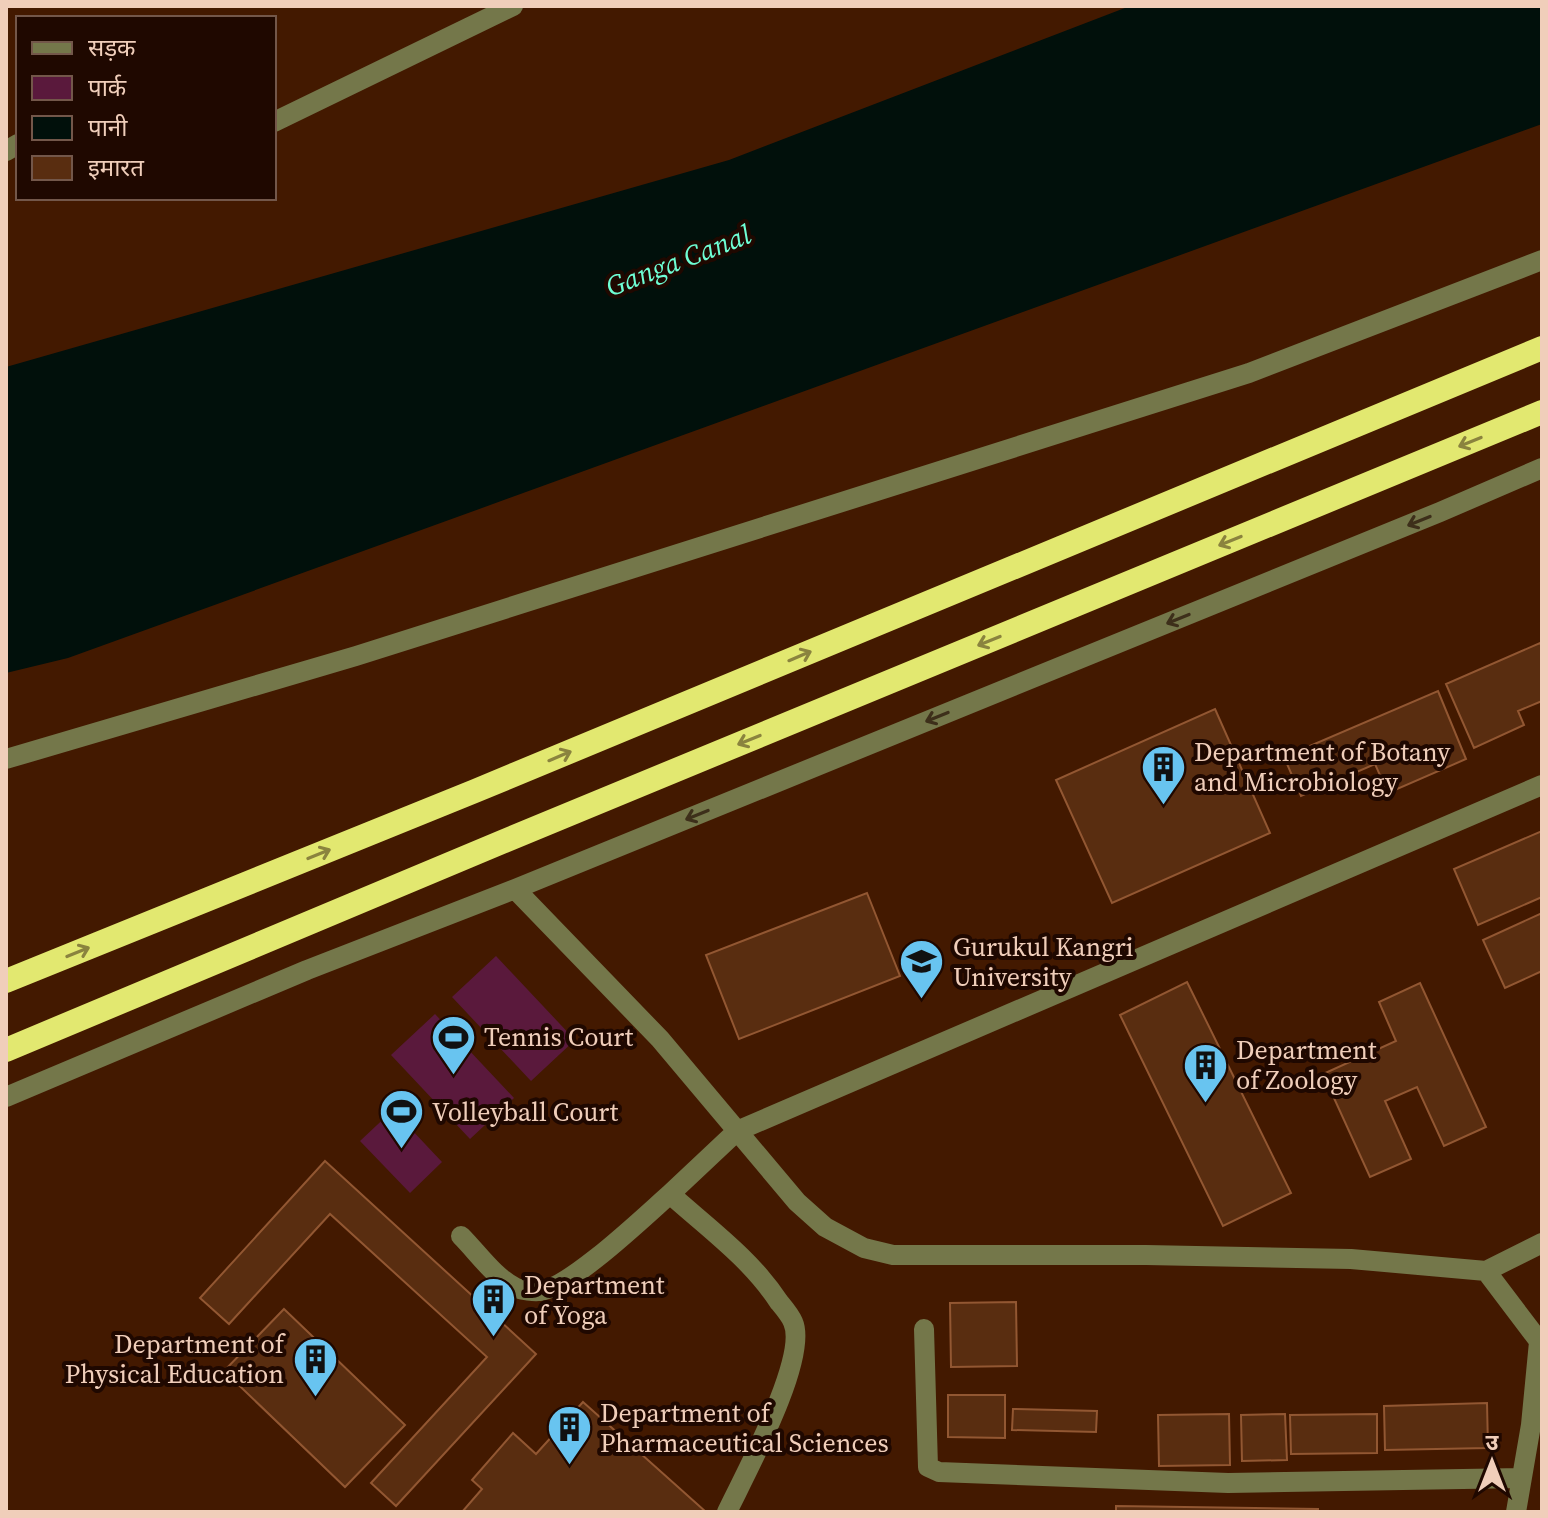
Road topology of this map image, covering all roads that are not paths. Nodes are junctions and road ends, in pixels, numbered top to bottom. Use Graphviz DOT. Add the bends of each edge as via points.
graph roads {
  1 [pos="513,6"];
  2 [pos="276,121"];
  3 [pos="1542,260"];
  4 [pos="1542,348"];
  5 [pos="1542,412"];
  6 [pos="1542,468"];
  7 [pos="6,759"];
  8 [pos="1542,785"];
  9 [pos="515,889"];
  10 [pos="6,981"];
  11 [pos="6,1050"];
  12 [pos="6,1097"];
  13 [pos="737,1131"];
  14 [pos="670,1194"];
  15 [pos="461,1236"];
  16 [pos="1542,1243"];
  17 [pos="1486,1271"];
  18 [pos="924,1329"];
  19 [pos="1540,1344"];
  20 [pos="1522,1478"];
  21 [pos="727,1512"];
  22 [pos="1516,1512"];
  1 -- 2 [label="street"];
  3 -- 7 [label="street" via="1249,373 356,656"];
  10 -- 4 [label="highway, one-way"];
  5 -- 11 [label="highway, one-way"];
  6 -- 9 [label="street, one-way"];
  8 -- 13 [label="street"];
  9 -- 12 [label="street"];
  9 -- 13 [label="street" via="660,1039"];
  13 -- 14 [label="street"];
  13 -- 17 [label="street" via="825,1227 864,1248 893,1255 1351,1259"];
  14 -- 15 [label="street" via="600,1255 542,1291 518,1289"];
  14 -- 21 [label="street" via="766,1282 795,1324 790,1371"];
  16 -- 17 [label="street"];
  17 -- 19 [label="street"];
  18 -- 20 [label="street" via="928,1467 939,1472 1228,1483"];
  19 -- 20 [label="street"];
  20 -- 22 [label="street"];
}
